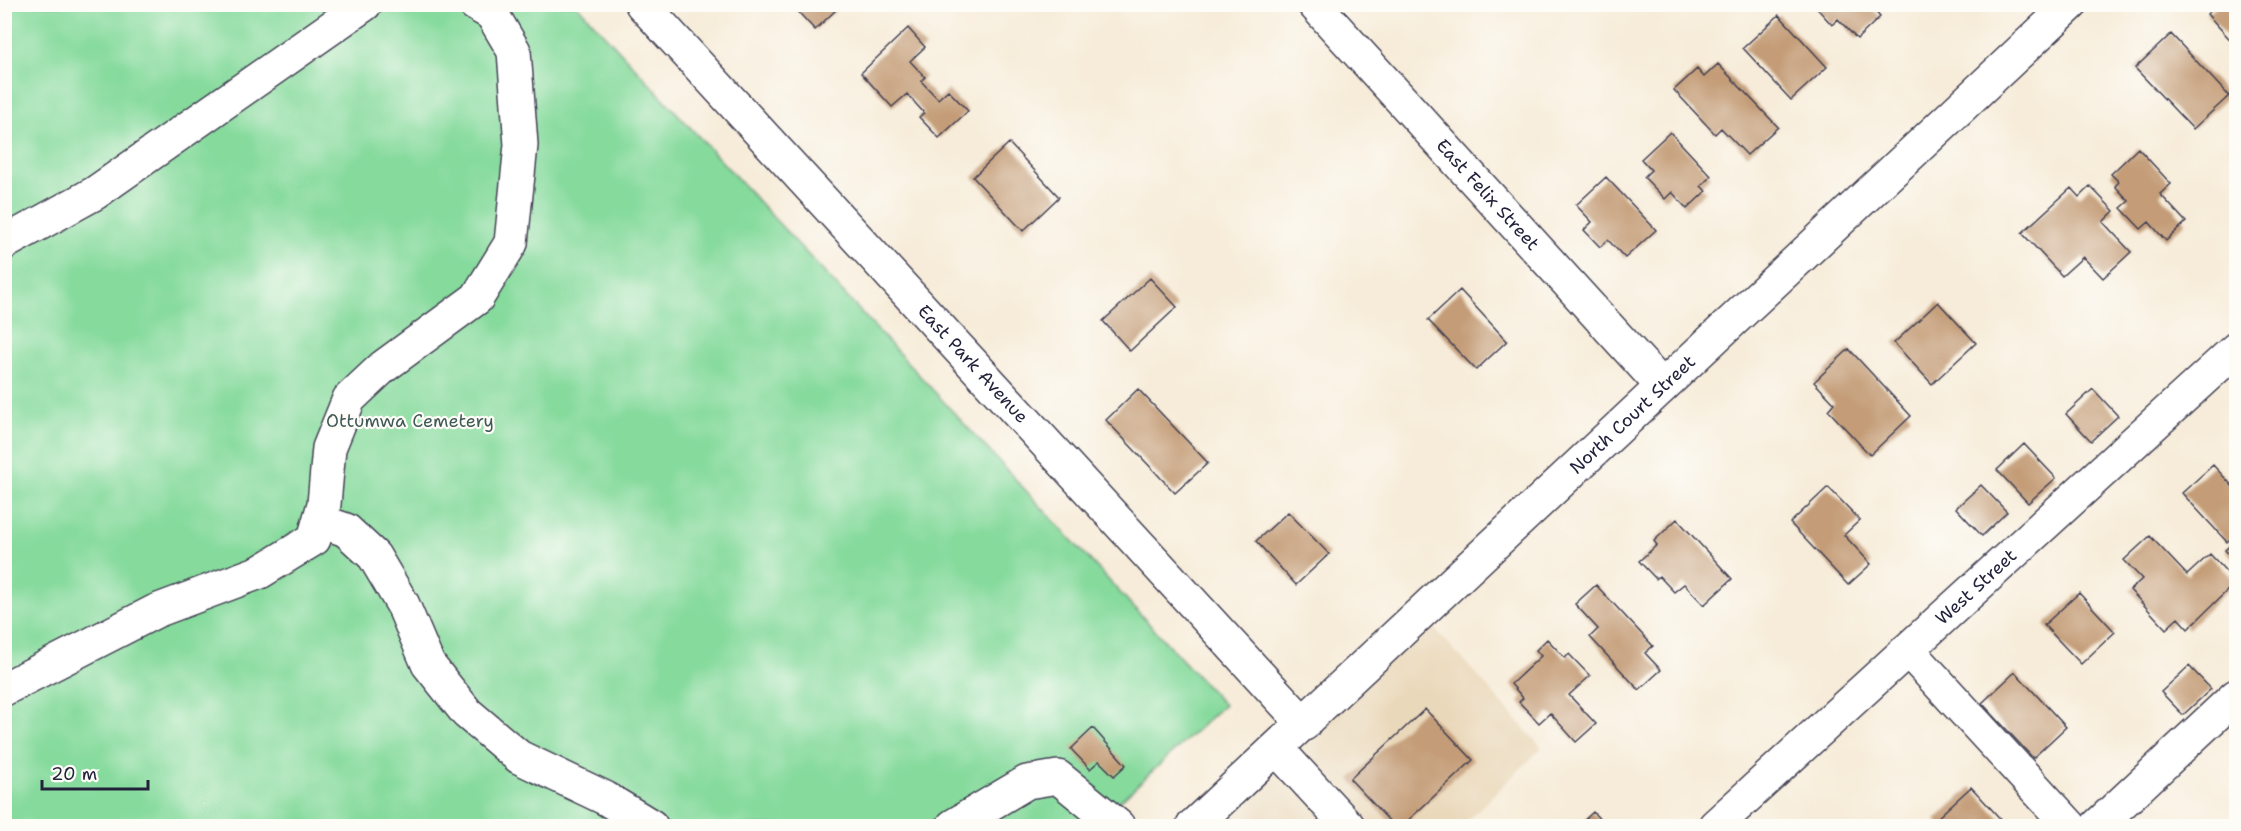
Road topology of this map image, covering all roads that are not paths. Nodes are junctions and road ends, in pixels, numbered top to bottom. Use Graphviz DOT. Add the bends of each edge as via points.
graph roads {
  1 [pos="365,4"];
  2 [pos="476,4"];
  3 [pos="642,4"];
  4 [pos="1314,4"];
  5 [pos="2066,6"];
  6 [pos="4,243"];
  7 [pos="2236,349"];
  8 [pos="1662,386"];
  9 [pos="320,521"];
  10 [pos="1908,650"];
  11 [pos="4,689"];
  12 [pos="2236,696"];
  13 [pos="1304,724"];
  14 [pos="1277,749"];
  15 [pos="651,826"];
  16 [pos="953,826"];
  17 [pos="1118,826"];
  18 [pos="1193,826"];
  19 [pos="1348,826"];
  20 [pos="1715,826"];
  21 [pos="2070,826"];
  22 [pos="2097,826"];
  1 -- 6 [label="street" via="95,193"];
  2 -- 9 [label="street" via="492,14 514,51 521,145 512,243 477,298 383,366 350,399 329,448"];
  3 -- 13 [label="street, East Park Avenue"];
  4 -- 8 [label="street, East Felix Street"];
  5 -- 8 [label="street, North Court Street"];
  7 -- 10 [label="street, West Street"];
  8 -- 13 [label="street, North Court Street"];
  9 -- 11 [label="street" via="314,539 260,572 156,611"];
  9 -- 15 [label="street" via="346,530 374,556 403,605 428,664 467,713 519,757 605,798"];
  10 -- 20 [label="street, West Street"];
  10 -- 21 [label="street"];
  12 -- 22 [label="street"];
  13 -- 14 [label="street, North Court Street"];
  14 -- 18 [label="street, North Court Street"];
  14 -- 19 [label="street"];
  16 -- 17 [label="street" via="1027,782 1058,777"];
}
